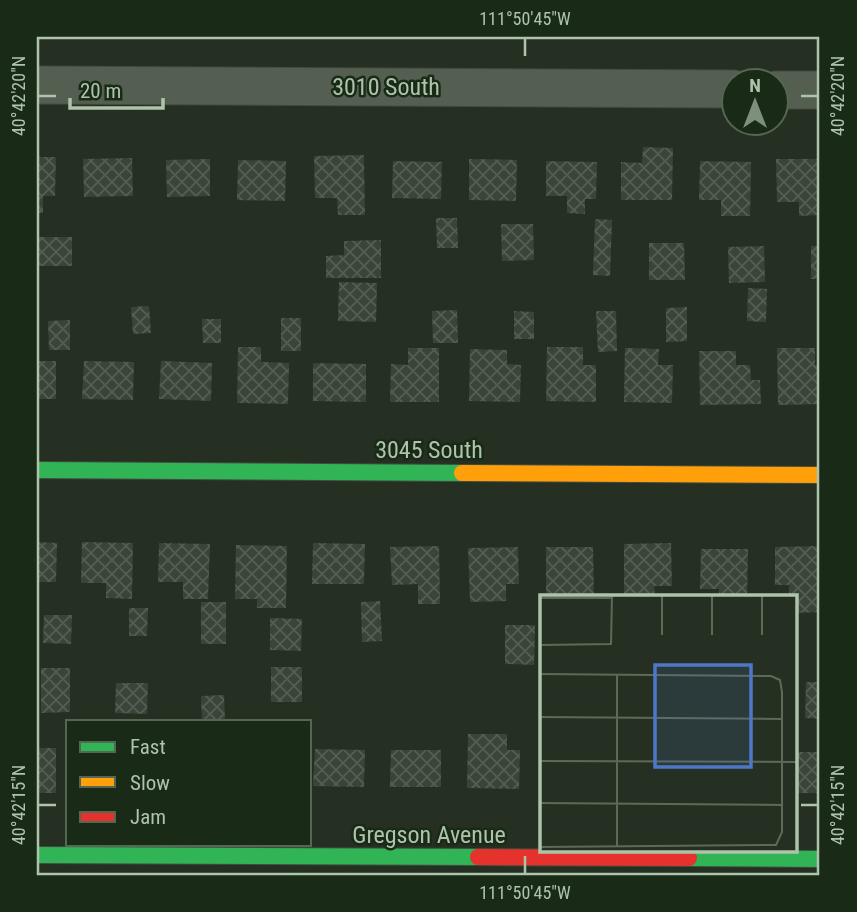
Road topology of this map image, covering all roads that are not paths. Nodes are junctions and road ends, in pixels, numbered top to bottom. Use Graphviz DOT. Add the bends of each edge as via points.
graph roads {
  1 [pos="37,85"];
  2 [pos="720,89"];
  3 [pos="790,90"];
  4 [pos="820,90"];
  5 [pos="37,470"];
  6 [pos="820,475"];
  7 [pos="37,855"];
  8 [pos="820,859"];
  1 -- 2 [label="street, 3010 South"];
  3 -- 4 [label="street"];
  5 -- 6 [label="street, 3045 South"];
  7 -- 8 [label="street, Gregson Avenue"];
}
